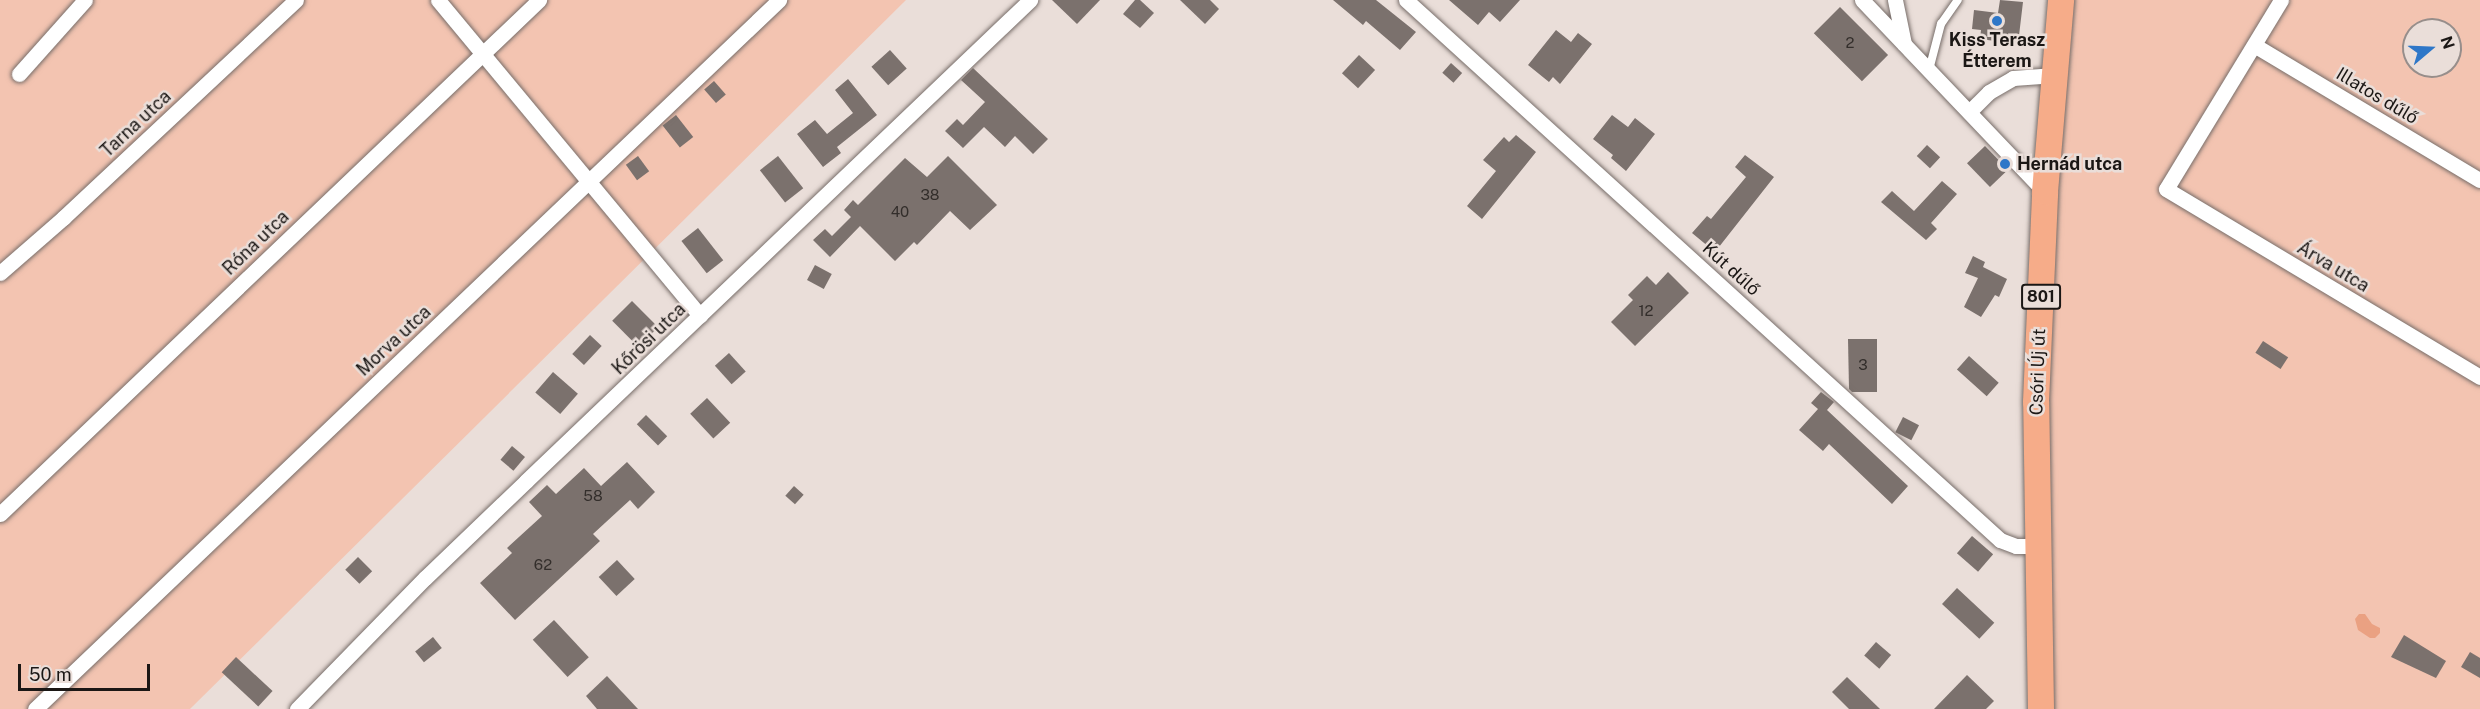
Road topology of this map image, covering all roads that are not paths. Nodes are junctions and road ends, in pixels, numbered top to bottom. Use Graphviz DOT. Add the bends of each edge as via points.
graph roads {
  1 [pos="85,0"];
  2 [pos="296,0"];
  3 [pos="438,0"];
  4 [pos="539,0"];
  5 [pos="779,0"];
  6 [pos="1030,0"];
  7 [pos="1406,0"];
  8 [pos="1863,0"];
  9 [pos="1895,0"];
  10 [pos="1958,0"];
  11 [pos="2061,0"];
  12 [pos="2281,0"];
  13 [pos="1904,44"];
  14 [pos="2254,45"];
  15 [pos="484,54"];
  16 [pos="1929,70"];
  17 [pos="19,74"];
  18 [pos="2055,75"];
  19 [pos="1969,112"];
  20 [pos="2480,180"];
  21 [pos="591,181"];
  22 [pos="2045,192"];
  23 [pos="0,273"];
  24 [pos="700,316"];
  25 [pos="2480,377"];
  26 [pos="0,514"];
  27 [pos="2038,546"];
  28 [pos="35,709"];
  29 [pos="297,709"];
  30 [pos="2041,709"];
  1 -- 17 [label="street"];
  2 -- 23 [label="street, Tarna utca" via="63,219"];
  3 -- 15 [label="street"];
  4 -- 15 [label="street, Róna utca"];
  5 -- 21 [label="street, Morva utca"];
  6 -- 24 [label="street, Kőrösi utca"];
  7 -- 27 [label="street, Kút dűlő" via="2000,540 2016,546"];
  8 -- 13 [label="street"];
  9 -- 13 [label="street"];
  10 -- 16 [label="lane" via="1941,24"];
  11 -- 18 [label="main road, Csóri Új út / 801"];
  12 -- 14 [label="street"];
  13 -- 16 [label="street"];
  14 -- 20 [label="street, Illatos dűlő"];
  14 -- 25 [label="street, Árva utca" via="2166,189"];
  15 -- 21 [label="street"];
  15 -- 26 [label="street, Róna utca"];
  16 -- 19 [label="street"];
  18 -- 19 [label="street" via="2013,78 1989,92"];
  18 -- 22 [label="main road, Csóri Új út / 801"];
  19 -- 22 [label="street"];
  21 -- 24 [label="street"];
  21 -- 28 [label="street, Morva utca"];
  22 -- 27 [label="main road, Csóri Új út / 801" via="2036,402"];
  24 -- 29 [label="street, Kőrösi utca" via="425,578"];
  27 -- 30 [label="main road, Csóri Új út / 801"];
}
